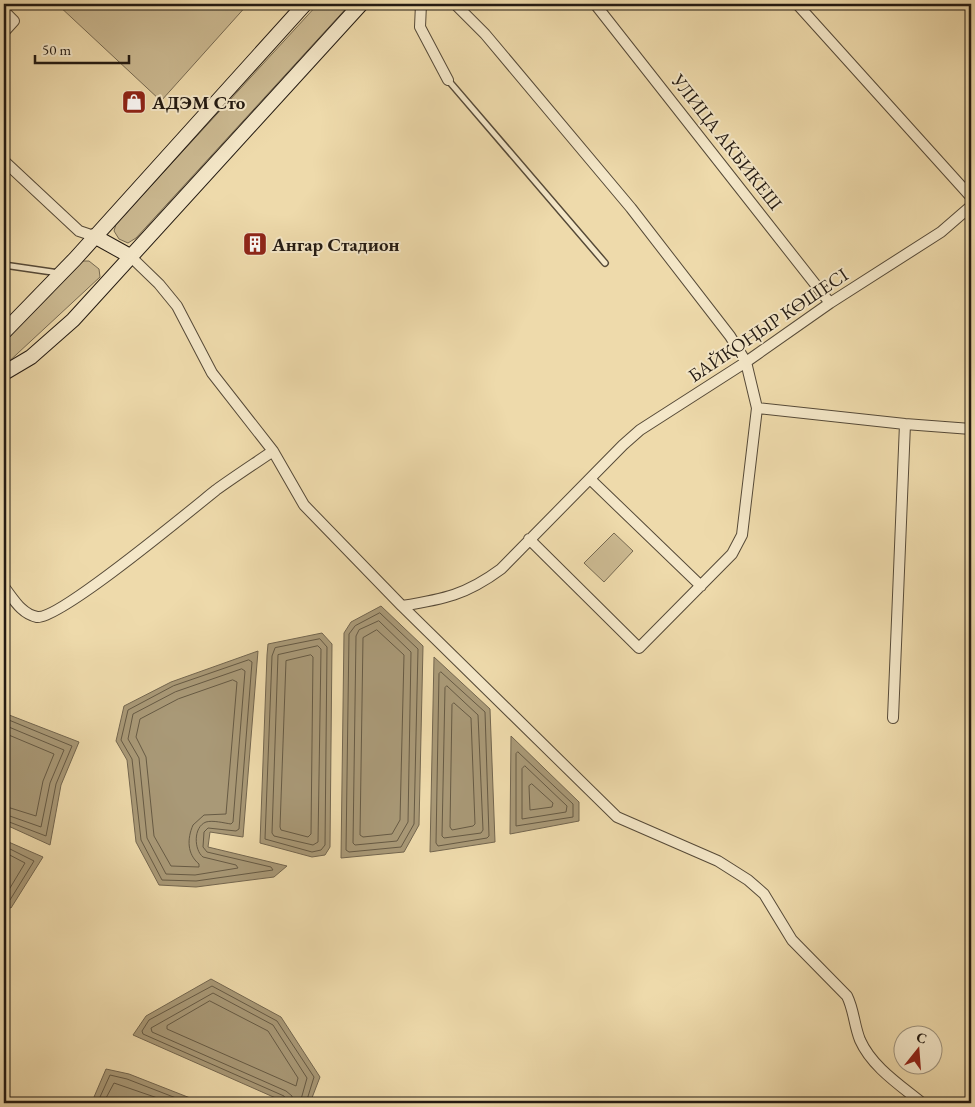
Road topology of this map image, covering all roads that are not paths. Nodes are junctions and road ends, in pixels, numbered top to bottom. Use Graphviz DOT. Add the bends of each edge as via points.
graph roads {
  1 [pos="305,4"];
  2 [pos="362,4"];
  3 [pos="421,4"];
  4 [pos="455,4"];
  5 [pos="595,4"];
  6 [pos="797,4"];
  7 [pos="4,11"];
  8 [pos="4,32"];
  9 [pos="448,80"];
  10 [pos="4,161"];
  11 [pos="971,197"];
  12 [pos="971,206"];
  13 [pos="94,236"];
  14 [pos="130,256"];
  15 [pos="605,263"];
  16 [pos="4,265"];
  17 [pos="59,273"];
  18 [pos="830,303"];
  19 [pos="4,332"];
  20 [pos="746,362"];
  21 [pos="4,373"];
  22 [pos="757,408"];
  23 [pos="905,424"];
  24 [pos="971,429"];
  25 [pos="273,451"];
  26 [pos="590,478"];
  27 [pos="529,539"];
  28 [pos="701,586"];
  29 [pos="4,587"];
  30 [pos="402,606"];
  31 [pos="893,718"];
  32 [pos="922,1103"];
  1 -- 13 [label="main road"];
  2 -- 14 [label="main road"];
  3 -- 9 [label="street" via="420,28"];
  4 -- 20 [label="street" via="631,208 730,336"];
  5 -- 18 [label="street, УЛИЦА АКБИКЕШ"];
  6 -- 11 [label="street"];
  7 -- 8 [label="street" via="14,21"];
  9 -- 15 [label="lane"];
  10 -- 13 [label="street" via="80,231"];
  12 -- 18 [label="street, БАЙҚОҢЫР КӨШЕСІ" via="941,232"];
  13 -- 14 [label="main road"];
  13 -- 17 [label="main road"];
  14 -- 21 [label="main road" via="73,320 31,357"];
  14 -- 25 [label="street" via="176,306 212,373"];
  16 -- 17 [label="lane"];
  17 -- 19 [label="main road"];
  18 -- 20 [label="street, БАЙҚОҢЫР КӨШЕСІ"];
  20 -- 22 [label="street"];
  20 -- 26 [label="street, БАЙҚОҢЫР КӨШЕСІ" via="640,430"];
  22 -- 23 [label="street"];
  22 -- 28 [label="street" via="742,535 732,554"];
  23 -- 24 [label="street"];
  23 -- 31 [label="street"];
  25 -- 29 [label="street" via="218,489 105,578 51,613 38,617 25,613"];
  25 -- 30 [label="street" via="304,505"];
  26 -- 27 [label="street, БАЙҚОҢЫР КӨШЕСІ"];
  26 -- 28 [label="street"];
  27 -- 28 [label="street" via="639,648"];
  27 -- 30 [label="street, БАЙҚОҢЫР КӨШЕСІ" via="501,569 479,585 458,595"];
  30 -- 32 [label="street" via="616,817 718,861 764,894 792,940 847,996 854,1024 871,1059"];
}
